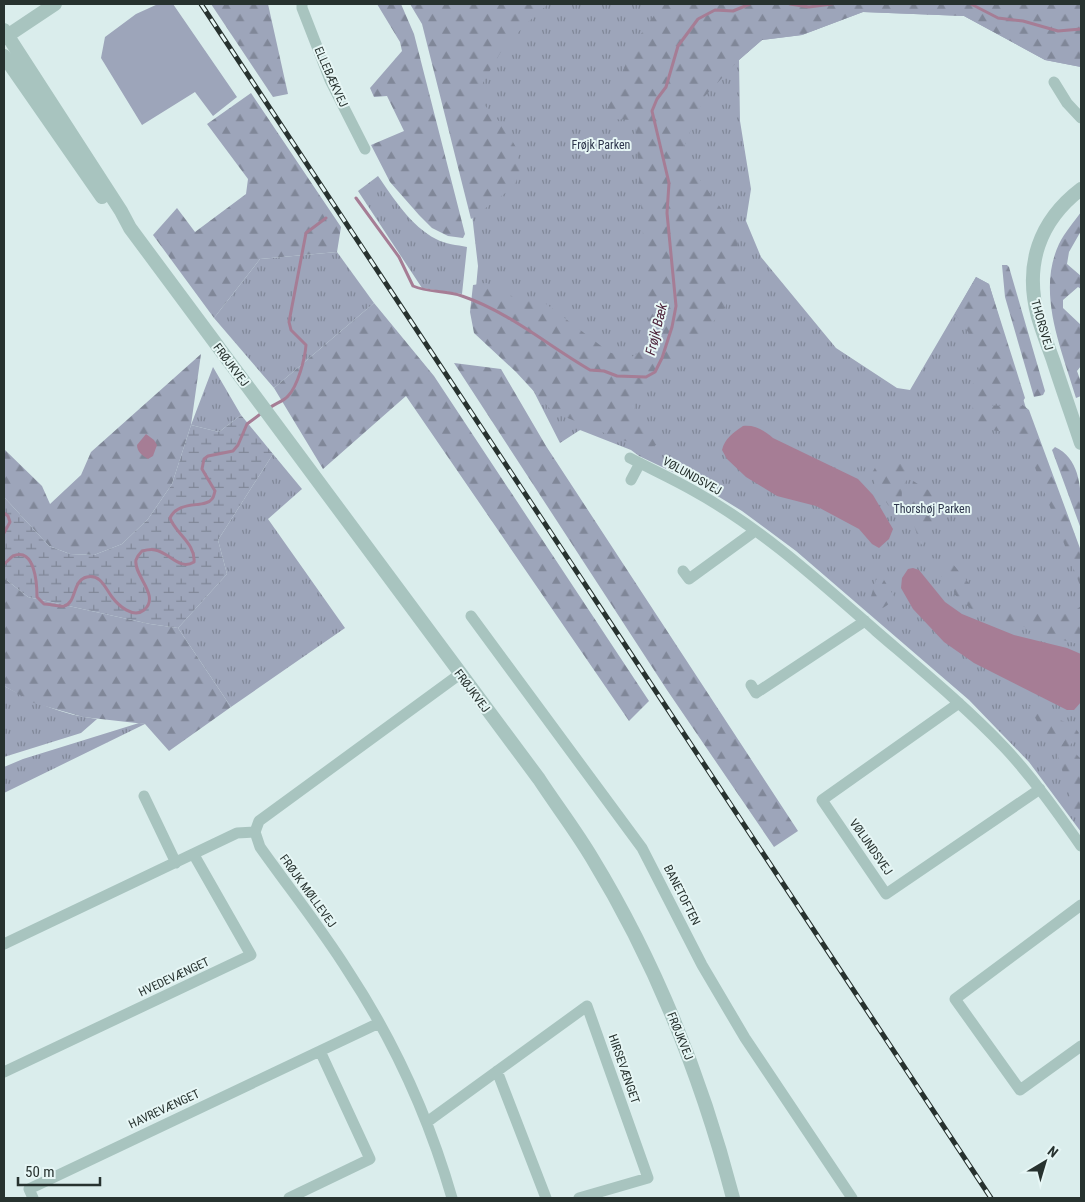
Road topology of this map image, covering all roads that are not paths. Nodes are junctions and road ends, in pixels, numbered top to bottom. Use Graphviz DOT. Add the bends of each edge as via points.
graph roads {
  1 [pos="55,4"];
  2 [pos="302,4"];
  3 [pos="5,34"];
  4 [pos="4,56"];
  5 [pos="1054,82"];
  6 [pos="1081,118"];
  7 [pos="365,149"];
  8 [pos="1081,189"];
  9 [pos="130,228"];
  10 [pos="1081,443"];
  11 [pos="631,480"];
  12 [pos="755,531"];
  13 [pos="683,571"];
  14 [pos="471,616"];
  15 [pos="865,621"];
  16 [pos="460,674"];
  17 [pos="751,685"];
  18 [pos="959,703"];
  19 [pos="1040,788"];
  20 [pos="144,796"];
  21 [pos="256,832"];
  22 [pos="1081,846"];
  23 [pos="194,854"];
  24 [pos="176,863"];
  25 [pos="1081,905"];
  26 [pos="4,944"];
  27 [pos="378,1023"];
  28 [pos="1081,1046"];
  29 [pos="320,1051"];
  30 [pos="4,1072"];
  31 [pos="497,1072"];
  32 [pos="427,1122"];
  33 [pos="33,1198"];
  34 [pos="289,1198"];
  35 [pos="452,1198"];
  36 [pos="546,1198"];
  37 [pos="579,1198"];
  38 [pos="733,1198"];
  39 [pos="852,1198"];
  1 -- 3 [label="street"];
  2 -- 7 [label="street, ELLEBÆKVEJ" via="330,80"];
  3 -- 9 [label="street, FRØJKVEJ"];
  4 -- 9 [label="street, FRØJKVEJ" via="100,195"];
  5 -- 6 [label="street"];
  8 -- 10 [label="street, THORSVEJ" via="1060,206 1048,222 1036,250 1032,285 1038,316"];
  9 -- 16 [label="street, FRØJKVEJ"];
  11 -- 12 [label="street, VØLUNDSVEJ" via="635,461 694,491"];
  12 -- 13 [label="street" via="689,579"];
  12 -- 15 [label="street, VØLUNDSVEJ"];
  14 -- 39 [label="street, BANETOFTEN" via="642,848 702,965 745,1038"];
  15 -- 17 [label="street" via="756,693"];
  15 -- 18 [label="street, VØLUNDSVEJ"];
  16 -- 21 [label="street" via="259,821"];
  16 -- 38 [label="street, FRØJKVEJ" via="592,858 642,949 682,1037 718,1141"];
  18 -- 19 [label="street, VØLUNDSVEJ"];
  18 -- 19 [label="street, VØLUNDSVEJ" via="822,800 886,894"];
  19 -- 22 [label="street, VØLUNDSVEJ"];
  20 -- 24 [label="street"];
  21 -- 23 [label="street" via="237,833"];
  21 -- 27 [label="street, FRØJK MØLLEVEJ" via="260,847 348,971"];
  23 -- 24 [label="street"];
  23 -- 30 [label="street, HVEDEVÆNGET" via="251,955"];
  24 -- 26 [label="street"];
  25 -- 28 [label="street" via="955,999 1020,1090"];
  27 -- 29 [label="street, HAVREVÆNGET"];
  27 -- 32 [label="street, FRØJK MØLLEVEJ"];
  29 -- 33 [label="street, HAVREVÆNGET" via="29,1189"];
  29 -- 34 [label="street" via="370,1159"];
  31 -- 32 [label="street, HIRSEVÆNGET"];
  31 -- 36 [label="street"];
  31 -- 37 [label="street, HIRSEVÆNGET" via="587,1006 648,1178"];
  32 -- 35 [label="street, FRØJK MØLLEVEJ"];
}
